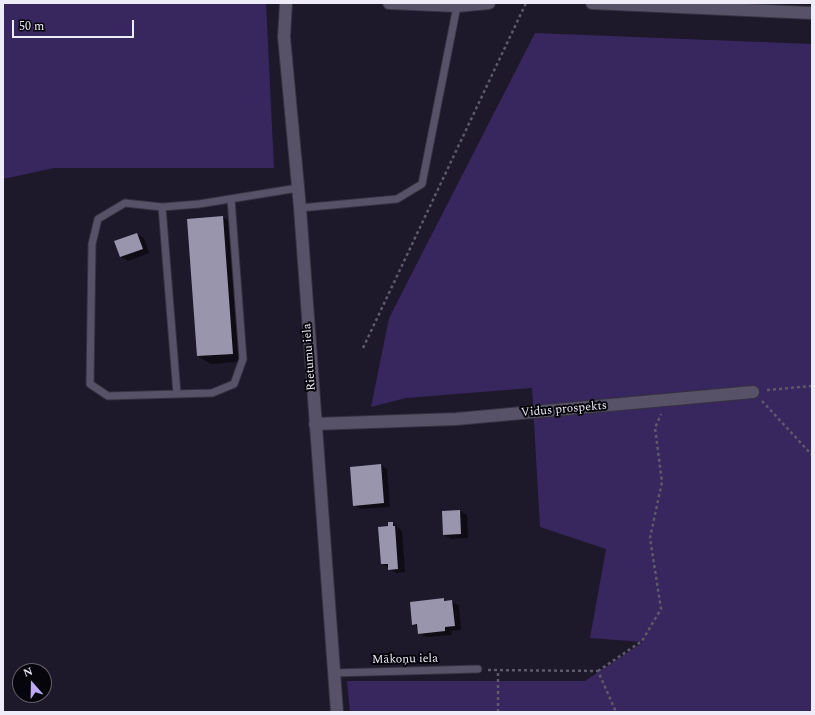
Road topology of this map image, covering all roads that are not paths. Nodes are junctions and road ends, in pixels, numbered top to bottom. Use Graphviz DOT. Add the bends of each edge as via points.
graph roads {
  1 [pos="286,3"];
  2 [pos="389,3"];
  3 [pos="489,3"];
  4 [pos="592,3"];
  5 [pos="673,5"];
  6 [pos="457,6"];
  7 [pos="812,12"];
  8 [pos="298,188"];
  9 [pos="231,199"];
  10 [pos="162,207"];
  11 [pos="300,208"];
  12 [pos="753,392"];
  13 [pos="177,394"];
  14 [pos="315,424"];
  15 [pos="478,669"];
  16 [pos="333,673"];
  17 [pos="336,712"];
  1 -- 8 [label="street, Rietumu iela" via="284,37"];
  2 -- 6 [label="street"];
  3 -- 6 [label="street"];
  4 -- 5 [label="street"];
  5 -- 7 [label="street"];
  6 -- 11 [label="lane" via="422,184 397,199"];
  8 -- 9 [label="lane"];
  8 -- 11 [label="street, Rietumu iela"];
  9 -- 10 [label="lane"];
  9 -- 13 [label="lane" via="243,359 234,384 212,392"];
  10 -- 13 [label="lane"];
  10 -- 13 [label="lane" via="125,203 98,220 92,244 90,384 108,396"];
  11 -- 14 [label="street, Rietumu iela"];
  12 -- 14 [label="street, Vidus prospekts" via="456,420"];
  14 -- 16 [label="street, Rietumu iela"];
  15 -- 16 [label="lane, Mākoņu iela"];
  16 -- 17 [label="street, Rietumu iela"];
}
